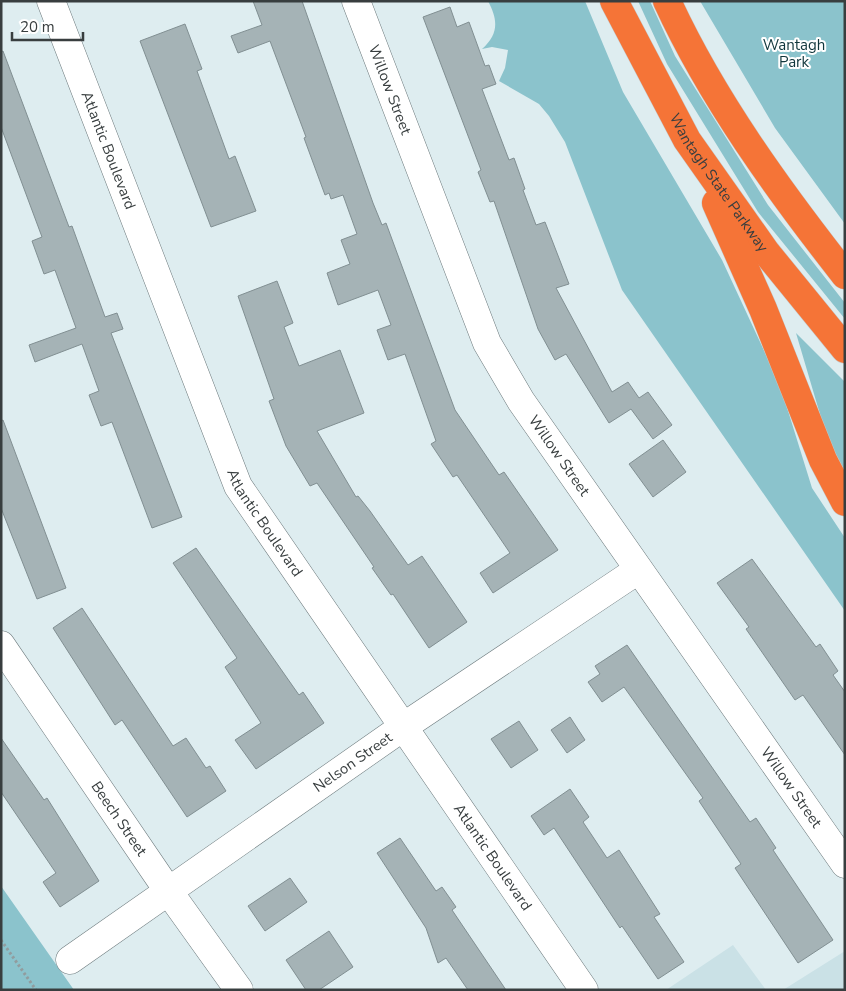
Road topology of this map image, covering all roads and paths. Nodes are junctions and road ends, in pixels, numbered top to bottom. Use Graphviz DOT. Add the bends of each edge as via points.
graph roads {
  1 [pos="51,1"];
  2 [pos="356,1"];
  3 [pos="614,1"];
  4 [pos="667,1"];
  5 [pos="727,111"];
  6 [pos="688,140"];
  7 [pos="845,244"];
  8 [pos="845,275"];
  9 [pos="845,349"];
  10 [pos="845,502"];
  11 [pos="638,570"];
  12 [pos="1,645"];
  13 [pos="403,727"];
  14 [pos="845,864"];
  15 [pos="169,892"];
  16 [pos="1,940"];
  17 [pos="70,960"];
  18 [pos="36,990"];
  19 [pos="239,990"];
  20 [pos="584,990"];
  1 -- 13 [label="street, Atlantic Boulevard" via="238,486"];
  2 -- 11 [label="street, Willow Street" via="487,343 521,401"];
  3 -- 6 [label="highway, Wantagh State Parkway"];
  4 -- 5 [label="highway"];
  5 -- 7 [label="highway"];
  5 -- 8 [label="highway" via="801,219"];
  6 -- 9 [label="highway, Wantagh State Parkway" via="766,252"];
  6 -- 10 [label="highway" via="763,309 823,460"];
  11 -- 13 [label="street, Nelson Street"];
  11 -- 14 [label="street, Willow Street"];
  12 -- 15 [label="street, Beech Street"];
  13 -- 15 [label="street, Nelson Street"];
  13 -- 20 [label="street, Atlantic Boulevard"];
  15 -- 17 [label="street, Nelson Street"];
  15 -- 19 [label="street, Beech Street"];
  16 -- 18 [label="path"];
}
